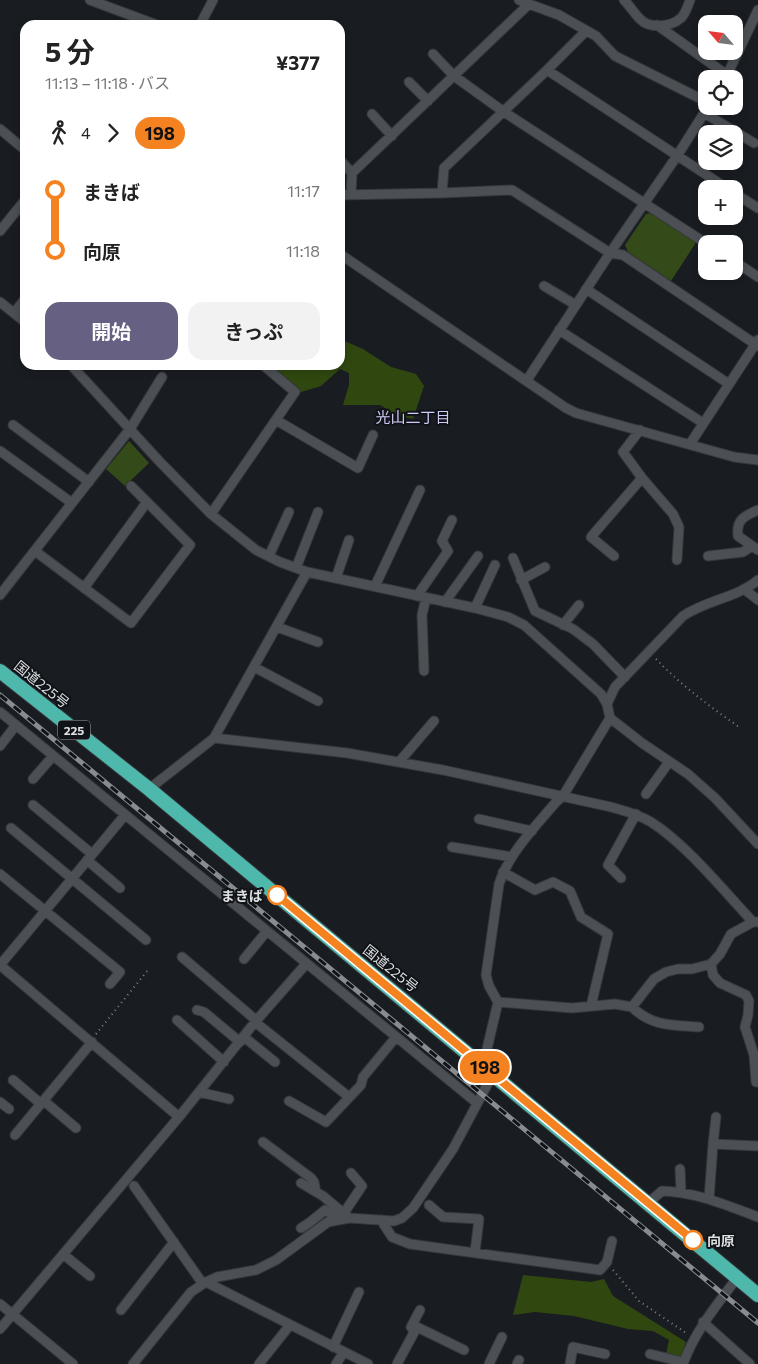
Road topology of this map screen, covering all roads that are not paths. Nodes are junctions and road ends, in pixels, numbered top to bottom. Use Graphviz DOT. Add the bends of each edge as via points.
graph roads {
  1 [pos="90,0"];
  2 [pos="213,0"];
  3 [pos="519,0"];
  4 [pos="624,0"];
  5 [pos="690,0"];
  6 [pos="529,4"];
  7 [pos="758,10"];
  8 [pos="144,20"];
  9 [pos="203,20"];
  10 [pos="657,25"];
  11 [pos="586,31"];
  12 [pos="433,54"];
  13 [pos="547,70"];
  14 [pos="454,76"];
  15 [pos="409,82"];
  16 [pos="698,98"];
  17 [pos="428,101"];
  18 [pos="504,112"];
  19 [pos="372,114"];
  20 [pos="703,115"];
  21 [pos="707,115"];
  22 [pos="1,133"];
  23 [pos="392,136"];
  24 [pos="754,143"];
  25 [pos="20,146"];
  26 [pos="677,156"];
  27 [pos="345,165"];
  28 [pos="352,173"];
  29 [pos="714,180"];
  30 [pos="442,193"];
  31 [pos="345,194"];
  32 [pos="351,194"];
  33 [pos="743,199"];
  34 [pos="644,203"];
  35 [pos="20,206"];
  36 [pos="758,208"];
  37 [pos="0,231"];
  38 [pos="698,238"];
  39 [pos="610,253"];
  40 [pos="345,257"];
  41 [pos="743,268"];
  42 [pos="758,277"];
  43 [pos="544,286"];
  44 [pos="586,289"];
  45 [pos="0,302"];
  46 [pos="20,305"];
  47 [pos="576,305"];
  48 [pos="14,313"];
  49 [pos="20,318"];
  50 [pos="559,330"];
  51 [pos="757,343"];
  52 [pos="76,370"];
  53 [pos="269,370"];
  54 [pos="162,377"];
  55 [pos="527,380"];
  56 [pos="729,384"];
  57 [pos="276,420"];
  58 [pos="703,423"];
  59 [pos="13,425"];
  60 [pos="130,429"];
  61 [pos="640,430"];
  62 [pos="373,436"];
  63 [pos="690,444"];
  64 [pos="0,451"];
  65 [pos="758,460"];
  66 [pos="642,478"];
  67 [pos="88,482"];
  68 [pos="131,486"];
  69 [pos="420,490"];
  70 [pos="147,502"];
  71 [pos="72,503"];
  72 [pos="758,510"];
  73 [pos="289,512"];
  74 [pos="318,512"];
  75 [pos="211,514"];
  76 [pos="452,520"];
  77 [pos="348,540"];
  78 [pos="755,548"];
  79 [pos="35,551"];
  80 [pos="269,556"];
  81 [pos="478,556"];
  82 [pos="614,556"];
  83 [pos="708,556"];
  84 [pos="513,558"];
  85 [pos="677,560"];
  86 [pos="495,565"];
  87 [pos="545,567"];
  88 [pos="296,568"];
  89 [pos="307,572"];
  90 [pos="336,578"];
  91 [pos="521,580"];
  92 [pos="758,580"];
  93 [pos="375,586"];
  94 [pos="84,588"];
  95 [pos="744,589"];
  96 [pos="0,596"];
  97 [pos="422,597"];
  98 [pos="758,600"];
  99 [pos="445,602"];
  100 [pos="579,605"];
  101 [pos="475,608"];
  102 [pos="563,625"];
  103 [pos="276,627"];
  104 [pos="318,642"];
  105 [pos="254,667"];
  106 [pos="0,671"];
  107 [pos="424,671"];
  108 [pos="625,677"];
  109 [pos="318,702"];
  110 [pos="607,704"];
  111 [pos="0,712"];
  112 [pos="610,718"];
  113 [pos="434,720"];
  114 [pos="16,725"];
  115 [pos="214,738"];
  116 [pos="0,746"];
  117 [pos="54,756"];
  118 [pos="399,762"];
  119 [pos="669,762"];
  120 [pos="33,779"];
  121 [pos="149,789"];
  122 [pos="646,794"];
  123 [pos="563,796"];
  124 [pos="33,805"];
  125 [pos="636,814"];
  126 [pos="125,815"];
  127 [pos="479,819"];
  128 [pos="11,828"];
  129 [pos="532,831"];
  130 [pos="758,844"];
  131 [pos="452,847"];
  132 [pos="90,857"];
  133 [pos="512,857"];
  134 [pos="503,872"];
  135 [pos="0,874"];
  136 [pos="72,878"];
  137 [pos="621,878"];
  138 [pos="120,888"];
  139 [pos="45,911"];
  140 [pos="756,922"];
  141 [pos="267,931"];
  142 [pos="146,940"];
  143 [pos="182,957"];
  144 [pos="244,959"];
  145 [pos="306,964"];
  146 [pos="711,964"];
  147 [pos="0,965"];
  148 [pos="110,984"];
  149 [pos="498,1002"];
  150 [pos="591,1006"];
  151 [pos="632,1007"];
  152 [pos="197,1010"];
  153 [pos="177,1020"];
  154 [pos="256,1022"];
  155 [pos="699,1027"];
  156 [pos="396,1037"];
  157 [pos="242,1039"];
  158 [pos="92,1042"];
  159 [pos="224,1062"];
  160 [pos="275,1062"];
  161 [pos="488,1070"];
  162 [pos="14,1080"];
  163 [pos="758,1082"];
  164 [pos="199,1092"];
  165 [pos="349,1097"];
  166 [pos="229,1099"];
  167 [pos="289,1101"];
  168 [pos="0,1102"];
  169 [pos="42,1102"];
  170 [pos="476,1103"];
  171 [pos="8,1109"];
  172 [pos="179,1117"];
  173 [pos="716,1117"];
  174 [pos="76,1128"];
  175 [pos="15,1135"];
  176 [pos="263,1142"];
  177 [pos="713,1144"];
  178 [pos="758,1146"];
  179 [pos="680,1169"];
  180 [pos="351,1173"];
  181 [pos="301,1184"];
  182 [pos="134,1186"];
  183 [pos="680,1191"];
  184 [pos="316,1192"];
  185 [pos="709,1199"];
  186 [pos="648,1203"];
  187 [pos="429,1205"];
  188 [pos="344,1217"];
  189 [pos="758,1217"];
  190 [pos="381,1220"];
  191 [pos="301,1228"];
  192 [pos="612,1241"];
  193 [pos="174,1242"];
  194 [pos="475,1252"];
  195 [pos="63,1254"];
  196 [pos="90,1276"];
  197 [pos="737,1278"];
  198 [pos="205,1283"];
  199 [pos="359,1292"];
  200 [pos="758,1295"];
  201 [pos="0,1304"];
  202 [pos="121,1310"];
  203 [pos="420,1310"];
  204 [pos="12,1314"];
  205 [pos="703,1322"];
  206 [pos="290,1325"];
  207 [pos="0,1329"];
  208 [pos="414,1332"];
  209 [pos="502,1337"];
  210 [pos="333,1346"];
  211 [pos="464,1350"];
  212 [pos="344,1352"];
  213 [pos="605,1354"];
  214 [pos="650,1354"];
  215 [pos="683,1363"];
  216 [pos="73,1364"];
  217 [pos="133,1364"];
  218 [pos="259,1364"];
  219 [pos="336,1364"];
  220 [pos="368,1364"];
  221 [pos="397,1364"];
  222 [pos="489,1364"];
  223 [pos="570,1364"];
  224 [pos="750,1364"];
  1 -- 8 [label="street"];
  2 -- 9 [label="street"];
  3 -- 6 [label="street"];
  4 -- 10 [label="street" via="640,19"];
  5 -- 10 [label="street" via="682,17 673,23"];
  6 -- 11 [label="street"];
  6 -- 14 [label="street"];
  7 -- 10 [label="street" via="727,75"];
  11 -- 13 [label="street"];
  11 -- 16 [label="street" via="596,36 615,56"];
  12 -- 14 [label="street"];
  13 -- 18 [label="street"];
  13 -- 26 [label="street"];
  14 -- 17 [label="street"];
  14 -- 18 [label="street"];
  15 -- 17 [label="street"];
  17 -- 23 [label="street"];
  18 -- 30 [label="street" via="444,168"];
  18 -- 34 [label="street"];
  19 -- 23 [label="street"];
  20 -- 26 [label="street"];
  21 -- 24 [label="street"];
  22 -- 25 [label="street"];
  23 -- 28 [label="street"];
  26 -- 29 [label="street"];
  26 -- 34 [label="street"];
  27 -- 28 [label="street"];
  28 -- 32 [label="street"];
  30 -- 32 [label="street"];
  30 -- 39 [label="street" via="512,190"];
  31 -- 32 [label="street"];
  33 -- 36 [label="street"];
  34 -- 38 [label="street"];
  34 -- 39 [label="street"];
  35 -- 37 [label="street"];
  39 -- 44 [label="street"];
  39 -- 51 [label="street" via="623,255"];
  40 -- 55 [label="street"];
  41 -- 42 [label="street"];
  43 -- 47 [label="street"];
  44 -- 47 [label="street"];
  44 -- 56 [label="street"];
  45 -- 48 [label="street"];
  46 -- 48 [label="street"];
  47 -- 50 [label="street"];
  48 -- 49 [label="street"];
  50 -- 55 [label="street"];
  50 -- 58 [label="street"];
  51 -- 56 [label="street"];
  52 -- 60 [label="street"];
  53 -- 57 [label="street" via="295,392"];
  54 -- 60 [label="street"];
  55 -- 61 [label="street" via="566,408"];
  56 -- 58 [label="street"];
  57 -- 62 [label="street" via="358,468"];
  57 -- 75 [label="street"];
  58 -- 63 [label="street"];
  59 -- 67 [label="street"];
  60 -- 67 [label="street"];
  60 -- 75 [label="street"];
  61 -- 63 [label="street"];
  61 -- 66 [label="street" via="623,452"];
  63 -- 65 [label="street" via="734,457"];
  64 -- 71 [label="street"];
  66 -- 82 [label="street" via="591,537"];
  66 -- 85 [label="street" via="673,514 679,527"];
  67 -- 71 [label="street"];
  68 -- 70 [label="street"];
  69 -- 93 [label="street"];
  70 -- 94 [label="street"];
  70 -- 94 [label="street" via="190,545 131,623"];
  71 -- 79 [label="street"];
  72 -- 78 [label="street" via="741,520 737,528 738,536"];
  73 -- 80 [label="street"];
  74 -- 88 [label="street"];
  75 -- 80 [label="street" via="256,550"];
  76 -- 97 [label="street" via="442,541 448,551"];
  77 -- 90 [label="street"];
  78 -- 83 [label="street"];
  79 -- 94 [label="street"];
  79 -- 96 [label="street"];
  80 -- 88 [label="street"];
  81 -- 99 [label="street"];
  84 -- 91 [label="street"];
  86 -- 101 [label="street"];
  87 -- 91 [label="street"];
  88 -- 89 [label="street"];
  89 -- 90 [label="street"];
  89 -- 103 [label="street"];
  90 -- 93 [label="street"];
  91 -- 102 [label="street" via="535,612"];
  92 -- 95 [label="street"];
  93 -- 97 [label="street"];
  95 -- 98 [label="street"];
  95 -- 108 [label="street" via="694,608 683,616"];
  97 -- 99 [label="street"];
  97 -- 107 [label="street"];
  99 -- 101 [label="street"];
  100 -- 102 [label="street"];
  101 -- 110 [label="street" via="524,625 601,694"];
  102 -- 108 [label="street" via="593,644"];
  103 -- 104 [label="street"];
  103 -- 105 [label="street"];
  105 -- 109 [label="street"];
  105 -- 115 [label="street"];
  106 -- 121 [label="highway, 国道225号 / 225"];
  108 -- 110 [label="street" via="615,687"];
  110 -- 112 [label="street"];
  111 -- 114 [label="street"];
  112 -- 119 [label="street"];
  112 -- 123 [label="street"];
  113 -- 118 [label="street"];
  114 -- 116 [label="street"];
  114 -- 117 [label="street"];
  115 -- 118 [label="street"];
  115 -- 121 [label="street"];
  117 -- 120 [label="street"];
  117 -- 126 [label="street"];
  118 -- 123 [label="street"];
  119 -- 122 [label="street"];
  119 -- 130 [label="street" via="715,798"];
  121 -- 161 [label="highway, 国道225号 / 225"];
  123 -- 125 [label="street"];
  123 -- 129 [label="street"];
  124 -- 132 [label="street"];
  125 -- 137 [label="street" via="608,865"];
  125 -- 140 [label="street" via="667,833"];
  126 -- 132 [label="street"];
  126 -- 141 [label="street"];
  127 -- 129 [label="street"];
  128 -- 136 [label="street"];
  129 -- 133 [label="street"];
  131 -- 133 [label="street"];
  132 -- 136 [label="street"];
  132 -- 138 [label="street"];
  133 -- 134 [label="street"];
  134 -- 149 [label="street" via="486,975 488,986"];
  134 -- 150 [label="street" via="535,890 553,882 570,891 581,918 608,934"];
  135 -- 139 [label="street"];
  136 -- 139 [label="street"];
  136 -- 142 [label="street"];
  139 -- 147 [label="street"];
  139 -- 148 [label="street" via="120,972"];
  140 -- 146 [label="street" via="731,934"];
  141 -- 144 [label="street"];
  141 -- 145 [label="street"];
  143 -- 154 [label="street"];
  145 -- 154 [label="street"];
  145 -- 156 [label="street"];
  146 -- 151 [label="street" via="666,972 654,979"];
  146 -- 163 [label="street" via="713,975 720,983 746,995 749,1002 745,1027"];
  147 -- 158 [label="street"];
  149 -- 150 [label="street" via="572,1008"];
  149 -- 161 [label="street"];
  150 -- 151 [label="street" via="615,1004"];
  151 -- 155 [label="street" via="656,1023"];
  152 -- 157 [label="street"];
  153 -- 159 [label="street"];
  154 -- 157 [label="street"];
  154 -- 165 [label="street"];
  156 -- 165 [label="street"];
  156 -- 170 [label="street"];
  157 -- 159 [label="street"];
  157 -- 160 [label="street"];
  158 -- 169 [label="street"];
  158 -- 172 [label="street"];
  159 -- 164 [label="street"];
  161 -- 170 [label="street"];
  161 -- 186 [label="highway, 国道225号 / 225"];
  162 -- 169 [label="street"];
  164 -- 166 [label="street"];
  164 -- 172 [label="street"];
  165 -- 167 [label="street" via="326,1122"];
  168 -- 171 [label="street"];
  169 -- 174 [label="street"];
  169 -- 175 [label="street"];
  170 -- 190 [label="street" via="453,1149 413,1208 394,1221"];
  172 -- 195 [label="street"];
  173 -- 177 [label="street"];
  176 -- 184 [label="street" via="311,1178"];
  177 -- 178 [label="street"];
  177 -- 185 [label="street"];
  179 -- 183 [label="street"];
  180 -- 188 [label="street" via="362,1186"];
  181 -- 184 [label="street"];
  182 -- 193 [label="street"];
  183 -- 185 [label="street"];
  183 -- 186 [label="street" via="662,1191"];
  184 -- 188 [label="street"];
  185 -- 189 [label="street"];
  186 -- 197 [label="highway, 国道225号 / 225"];
  187 -- 194 [label="street" via="443,1217 478,1219"];
  188 -- 190 [label="street"];
  188 -- 191 [label="street" via="325,1210"];
  188 -- 198 [label="street" via="328,1222 276,1260 256,1270 217,1277"];
  190 -- 194 [label="street" via="392,1237 410,1244"];
  192 -- 194 [label="street" via="607,1262 600,1270"];
  193 -- 198 [label="street"];
  193 -- 202 [label="street"];
  195 -- 196 [label="street"];
  195 -- 204 [label="street"];
  197 -- 200 [label="highway, 国道225号 / 225"];
  197 -- 205 [label="street"];
  198 -- 206 [label="street"];
  198 -- 217 [label="street" via="191,1292"];
  199 -- 210 [label="street"];
  201 -- 204 [label="street"];
  203 -- 208 [label="street" via="411,1327"];
  204 -- 207 [label="street"];
  204 -- 216 [label="street"];
  205 -- 215 [label="street"];
  205 -- 224 [label="street"];
  206 -- 210 [label="street"];
  206 -- 218 [label="street"];
  208 -- 211 [label="street" via="417,1327"];
  208 -- 221 [label="street"];
  209 -- 222 [label="street"];
  210 -- 212 [label="street"];
  212 -- 219 [label="street"];
  212 -- 220 [label="street"];
  213 -- 223 [label="street" via="573,1347"];
  214 -- 215 [label="street"];
}
